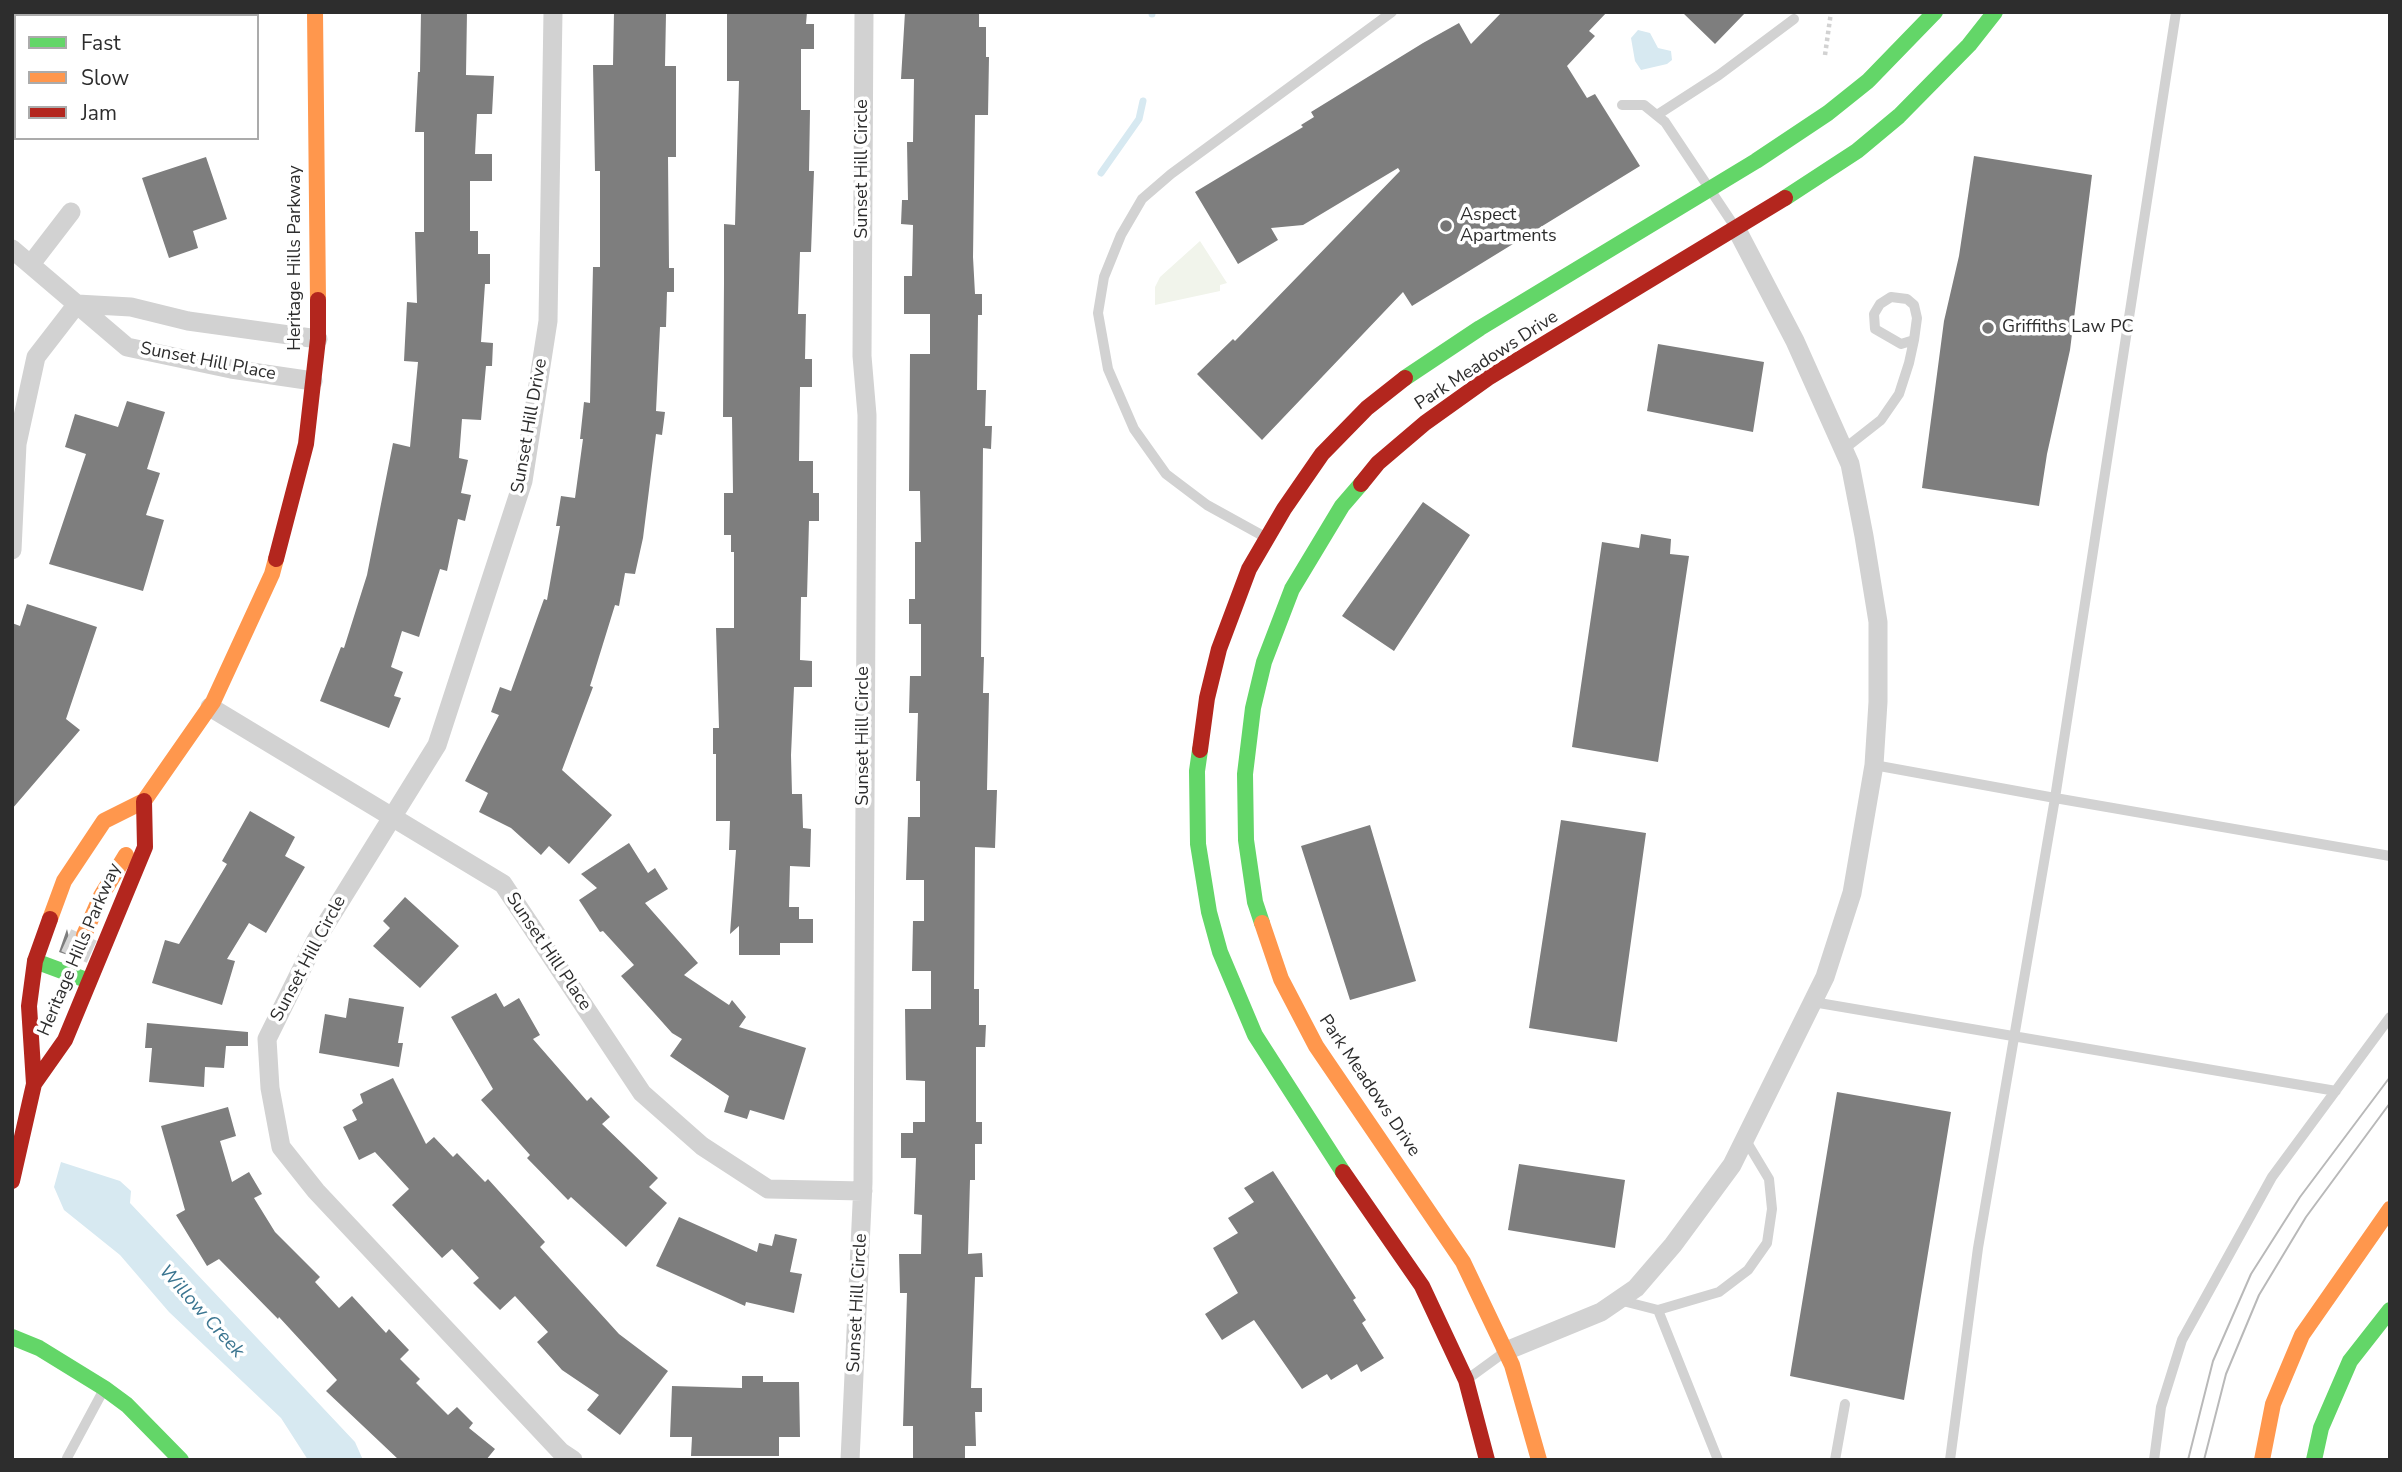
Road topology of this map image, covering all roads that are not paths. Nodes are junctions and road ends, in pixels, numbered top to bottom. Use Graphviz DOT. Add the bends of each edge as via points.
graph roads {
  1 [pos="315,12"];
  2 [pos="553,12"];
  3 [pos="864,12"];
  4 [pos="1392,12"];
  5 [pos="1935,12"];
  6 [pos="1995,12"];
  7 [pos="2176,12"];
  8 [pos="1794,19"];
  9 [pos="1622,106"];
  10 [pos="1657,115"];
  11 [pos="1708,190"];
  12 [pos="71,212"];
  13 [pos="1737,230"];
  14 [pos="12,249"];
  15 [pos="32,264"];
  16 [pos="77,304"];
  17 [pos="318,339"];
  18 [pos="1914,340"];
  19 [pos="313,381"];
  20 [pos="1844,449"];
  21 [pos="1267,538"];
  22 [pos="12,550"];
  23 [pos="210,707"];
  24 [pos="1874,765"];
  25 [pos="2055,798"];
  26 [pos="144,801"];
  27 [pos="393,815"];
  28 [pos="145,825"];
  29 [pos="2390,856"];
  30 [pos="74,910"];
  31 [pos="84,936"];
  32 [pos="74,957"];
  33 [pos="35,961"];
  34 [pos="68,973"];
  35 [pos="89,981"];
  36 [pos="1812,1002"];
  37 [pos="2390,1017"];
  38 [pos="2015,1035"];
  39 [pos="34,1084"];
  40 [pos="2336,1091"];
  41 [pos="1745,1139"];
  42 [pos="12,1181"];
  43 [pos="863,1191"];
  44 [pos="2390,1209"];
  45 [pos="1618,1300"];
  46 [pos="1658,1310"];
  47 [pos="2390,1310"];
  48 [pos="12,1337"];
  49 [pos="1506,1351"];
  50 [pos="1466,1380"];
  51 [pos="104,1388"];
  52 [pos="1845,1404"];
  53 [pos="68,1458"];
  54 [pos="181,1460"];
  55 [pos="573,1460"];
  56 [pos="850,1460"];
  57 [pos="1488,1460"];
  58 [pos="1539,1460"];
  59 [pos="1717,1460"];
  60 [pos="1835,1460"];
  61 [pos="1950,1460"];
  62 [pos="2154,1460"];
  63 [pos="2262,1460"];
  64 [pos="2314,1460"];
  1 -- 17 [label="main road, Heritage Hills Parkway"];
  2 -- 27 [label="street, Sunset Hill Drive" via="548,321 523,481 437,745"];
  3 -- 43 [label="street, Sunset Hill Circle"];
  4 -- 21 [label="lane" via="1142,199 1121,234 1104,277 1098,313 1108,369 1134,429 1166,474 1207,505"];
  5 -- 11 [label="main road, Park Meadows Drive" via="1868,81 1828,113"];
  6 -- 13 [label="main road, Park Meadows Drive" via="1899,116 1857,151"];
  7 -- 25 [label="lane"];
  8 -- 10 [label="lane"];
  9 -- 10 [label="lane" via="1644,106"];
  10 -- 11 [label="lane"];
  11 -- 13 [label="lane"];
  11 -- 21 [label="main road, Park Meadows Drive" via="1480,328 1367,408 1322,454"];
  12 -- 15 [label="street"];
  13 -- 20 [label="street"];
  13 -- 49 [label="main road, Park Meadows Drive" via="1488,378 1424,423 1378,463 1342,506 1292,589 1253,708 1245,774 1246,840 1255,902 1281,979 1317,1046 1463,1262"];
  14 -- 15 [label="street, Sunset Hill Place"];
  15 -- 16 [label="street, Sunset Hill Place"];
  16 -- 17 [label="street, Sunset Hill Place" via="131,307 188,321"];
  16 -- 19 [label="street, Sunset Hill Place" via="127,346"];
  16 -- 22 [label="street" via="36,357 17,444"];
  17 -- 19 [label="main road, Heritage Hills Parkway"];
  18 -- 18 [label="lane" via="1914,305 1891,297 1880,304 1874,314 1875,329 1900,344"];
  18 -- 20 [label="lane" via="1899,394 1881,420"];
  19 -- 23 [label="main road, Heritage Hills Parkway" via="306,444 272,574"];
  20 -- 24 [label="street" via="1878,622"];
  21 -- 50 [label="main road, Park Meadows Drive" via="1232,609 1207,698 1198,844 1209,912 1220,952 1255,1035 1422,1286"];
  23 -- 26 [label="main road, Heritage Hills Parkway"];
  23 -- 27 [label="street, Sunset Hill Place"];
  24 -- 25 [label="lane"];
  24 -- 36 [label="street" via="1852,893 1825,977"];
  25 -- 29 [label="lane"];
  25 -- 38 [label="lane"];
  26 -- 28 [label="main road, Heritage Hills Parkway"];
  26 -- 30 [label="main road, Heritage Hills Parkway" via="104,821 64,881"];
  27 -- 43 [label="street, Sunset Hill Place" via="503,884 642,1093 702,1146 768,1189"];
  27 -- 55 [label="street, Sunset Hill Circle" via="316,940 267,1039 281,1147 325,1201"];
  28 -- 30 [label="main road, Heritage Hills Parkway" via="101,896"];
  28 -- 35 [label="main road, Heritage Hills Parkway" via="145,847"];
  30 -- 31 [label="main road, Heritage Hills Parkway"];
  30 -- 33 [label="main road, Heritage Hills Parkway"];
  32 -- 34 [label="main road, Heritage Hills Parkway"];
  33 -- 34 [label="main road"];
  33 -- 39 [label="main road, Heritage Hills Parkway" via="29,1006"];
  34 -- 35 [label="main road"];
  35 -- 39 [label="main road, Heritage Hills Parkway" via="65,1040"];
  36 -- 38 [label="lane"];
  36 -- 41 [label="street"];
  37 -- 40 [label="lane"];
  38 -- 40 [label="lane"];
  38 -- 61 [label="lane" via="1978,1248"];
  39 -- 42 [label="main road, Heritage Hills Parkway"];
  40 -- 62 [label="lane" via="2272,1177 2182,1340 2161,1407"];
  41 -- 45 [label="street" via="1732,1165 1673,1245 1636,1288"];
  41 -- 46 [label="lane" via="1769,1179 1772,1209 1767,1242 1748,1270 1719,1292"];
  43 -- 56 [label="street, Sunset Hill Circle"];
  44 -- 63 [label="main road" via="2302,1335 2273,1404"];
  45 -- 46 [label="lane"];
  45 -- 49 [label="street" via="1601,1312"];
  46 -- 59 [label="lane"];
  47 -- 64 [label="main road" via="2350,1361 2325,1417"];
  48 -- 51 [label="main road"];
  49 -- 50 [label="lane"];
  49 -- 58 [label="main road, Park Meadows Drive"];
  50 -- 57 [label="main road, Park Meadows Drive"];
  51 -- 53 [label="lane"];
  51 -- 54 [label="main road" via="152,1428"];
  52 -- 60 [label="lane"];
}
